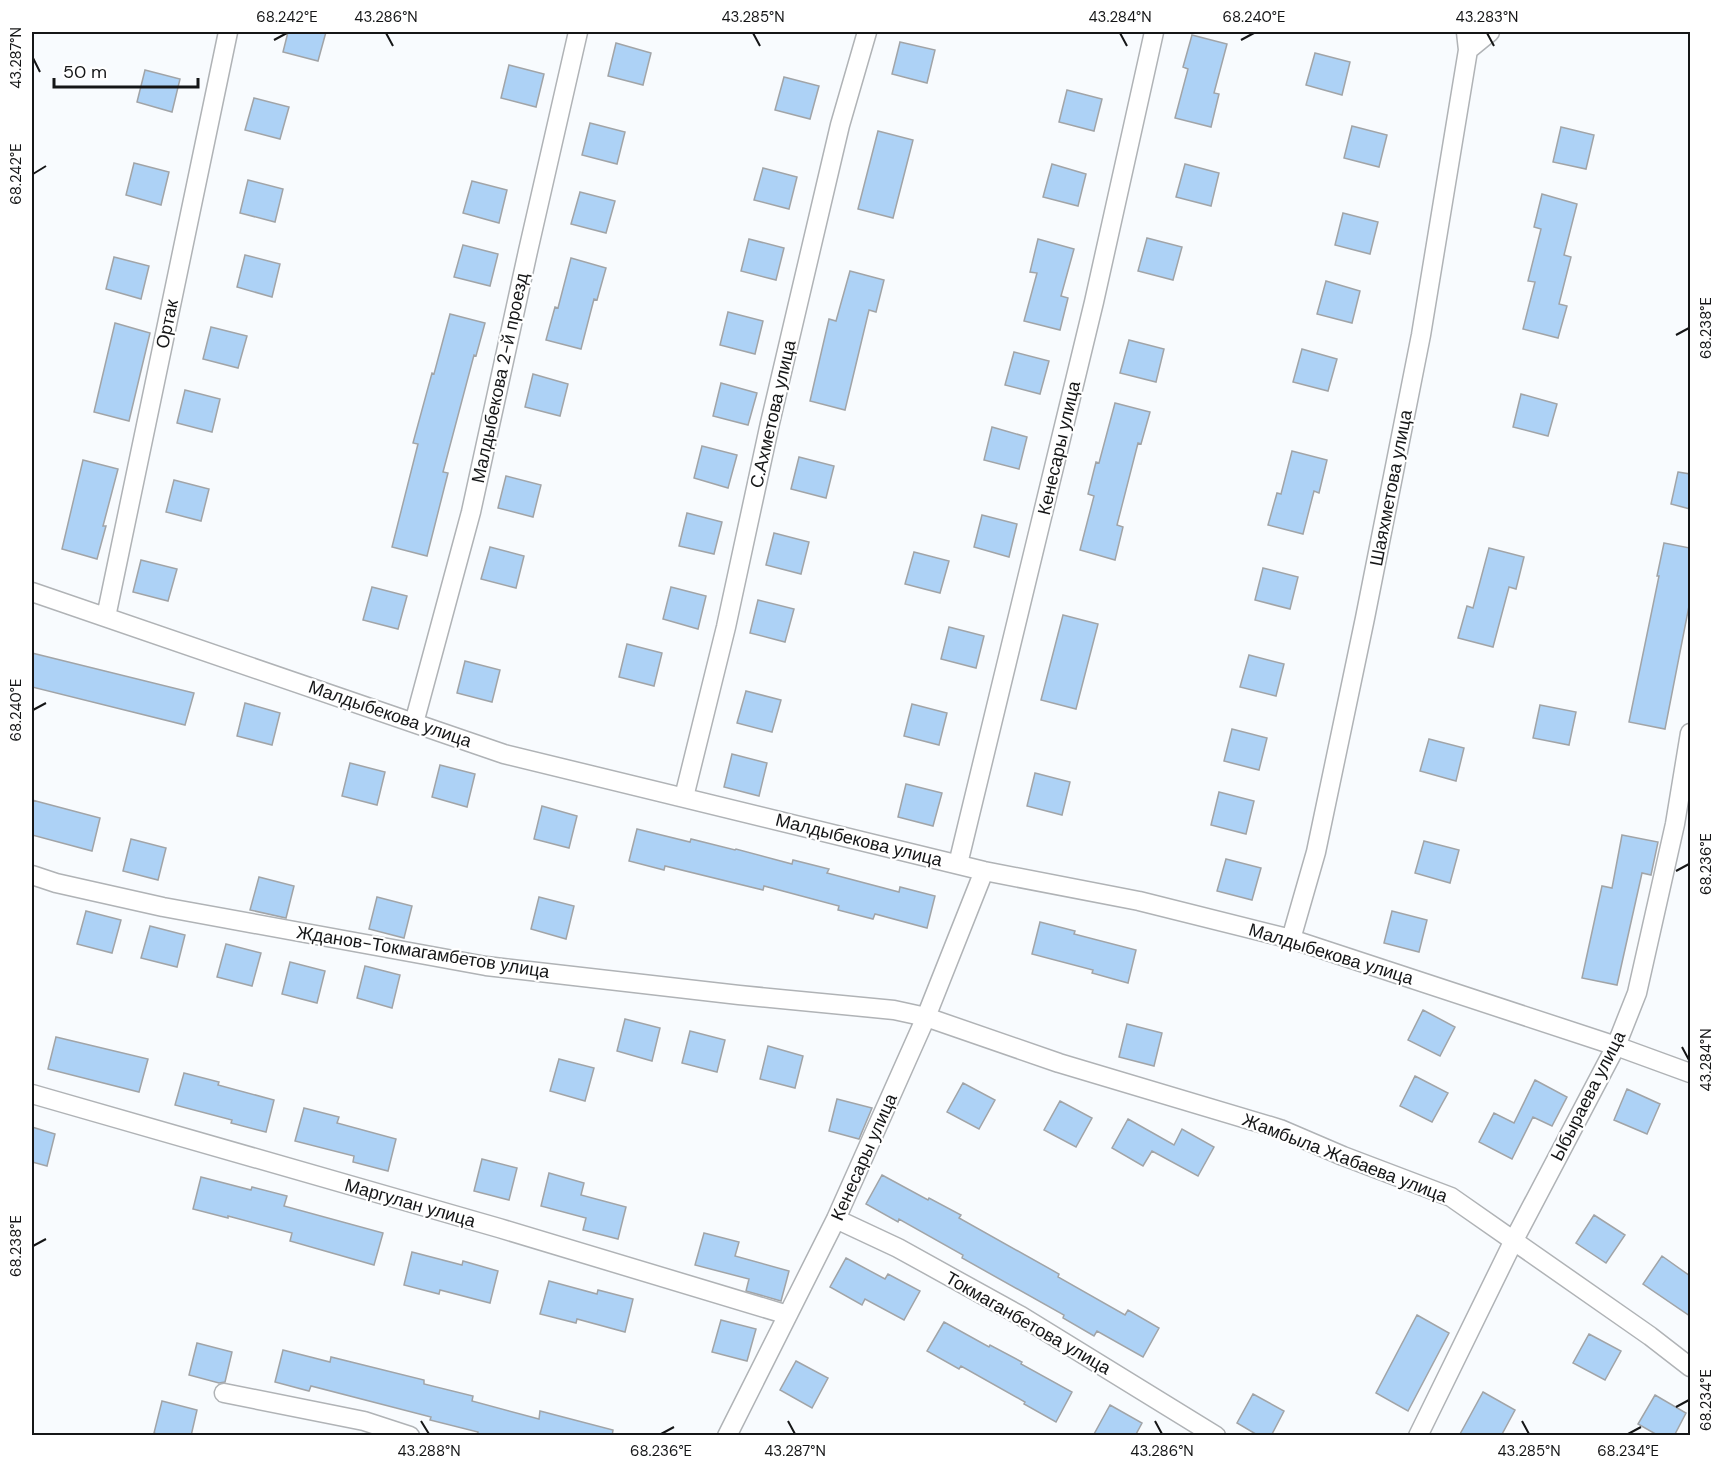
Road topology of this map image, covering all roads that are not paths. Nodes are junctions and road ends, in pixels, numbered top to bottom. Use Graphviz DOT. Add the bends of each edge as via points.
graph roads {
  1 [pos="228,32"];
  2 [pos="578,32"];
  3 [pos="867,32"];
  4 [pos="1154,32"];
  5 [pos="1466,32"];
  6 [pos="1490,32"];
  7 [pos="1467,50"];
  8 [pos="32,592"];
  9 [pos="106,617"];
  10 [pos="414,723"];
  11 [pos="1690,733"];
  12 [pos="684,797"];
  13 [pos="958,864"];
  14 [pos="984,871"];
  15 [pos="32,875"];
  16 [pos="1292,939"];
  17 [pos="926,1017"];
  18 [pos="1616,1046"];
  19 [pos="1690,1073"];
  20 [pos="32,1094"];
  21 [pos="836,1219"];
  22 [pos="1514,1240"];
  23 [pos="788,1315"];
  24 [pos="1690,1367"];
  25 [pos="224,1393"];
  26 [pos="410,1436"];
  27 [pos="727,1436"];
  28 [pos="1216,1436"];
  29 [pos="1418,1436"];
  1 -- 9 [label="street, Ортак"];
  2 -- 10 [label="street, Малдыбекова 2-й проезд" via="471,512"];
  3 -- 12 [label="street, С.Ахметова улица" via="840,125"];
  4 -- 13 [label="street, Кенесары улица" via="1094,302"];
  5 -- 7 [label="street, Шаяхметова улица"];
  6 -- 7 [label="street"];
  7 -- 16 [label="street, Шаяхметова улица" via="1421,335 1316,852"];
  8 -- 9 [label="street, Малдыбекова улица"];
  9 -- 10 [label="street, Малдыбекова улица"];
  10 -- 12 [label="street, Малдыбекова улица" via="504,754"];
  11 -- 18 [label="street, Ыбыраева улица" via="1675,824 1637,993"];
  12 -- 13 [label="street, Малдыбекова улица"];
  13 -- 14 [label="street, Малдыбекова улица"];
  14 -- 16 [label="street, Малдыбекова улица" via="1140,901"];
  14 -- 17 [label="street, Кенесары улица"];
  15 -- 17 [label="street, Жданов-Токмагамбетов улица" via="163,907 486,966 894,1010"];
  16 -- 18 [label="street, Малдыбекова улица"];
  17 -- 21 [label="street, Кенесары улица"];
  17 -- 22 [label="street, Жамбыла Жабаева улица" via="1059,1063 1280,1130 1451,1197"];
  18 -- 19 [label="street, Малдыбекова улица"];
  18 -- 22 [label="street, Ыбыраева улица"];
  20 -- 23 [label="street, Маргулан улица"];
  21 -- 23 [label="street, Кенесары улица"];
  21 -- 28 [label="street, Токмаганбетова улица" via="898,1248 1021,1316"];
  22 -- 24 [label="street, Жамбыла Жабаева улица"];
  22 -- 29 [label="street, Ыбыраева улица"];
  23 -- 27 [label="street, Кенесары улица"];
  25 -- 26 [label="street" via="364,1421"];
}
